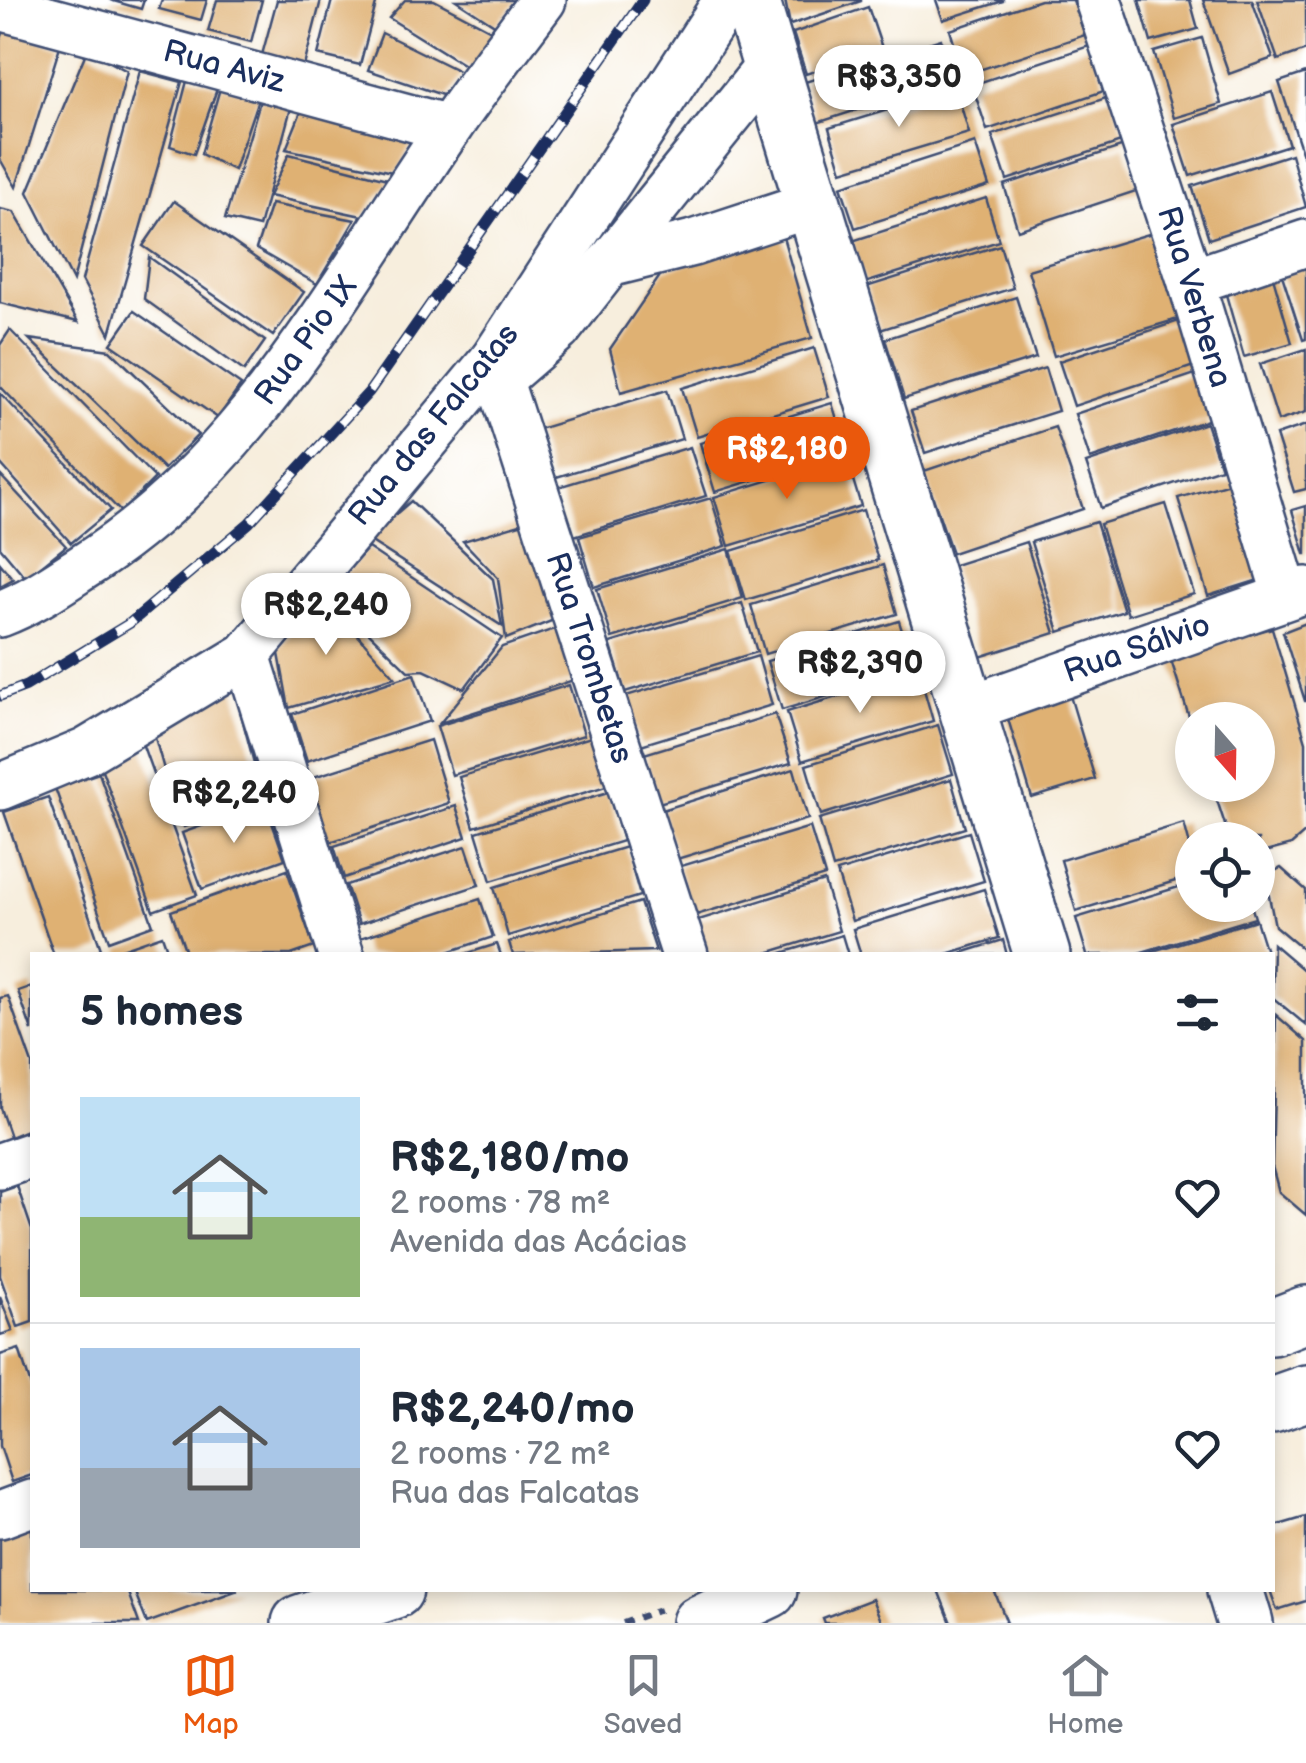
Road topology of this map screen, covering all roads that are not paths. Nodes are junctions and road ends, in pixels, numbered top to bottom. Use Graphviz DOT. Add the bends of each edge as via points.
graph roads {
  1 [pos="543,0"];
  2 [pos="727,0"];
  3 [pos="751,0"];
  4 [pos="1098,0"];
  5 [pos="0,7"];
  6 [pos="771,63"];
  7 [pos="448,128"];
  8 [pos="814,204"];
  9 [pos="1306,244"];
  10 [pos="609,264"];
  11 [pos="1191,282"];
  12 [pos="496,370"];
  13 [pos="1296,593"];
  14 [pos="0,614"];
  15 [pos="247,655"];
  16 [pos="968,709"];
  17 [pos="0,787"];
  18 [pos="340,952"];
  19 [pos="683,952"];
  20 [pos="1041,952"];
  21 [pos="30,1156"];
  22 [pos="0,1166"];
  23 [pos="1306,1314"];
  24 [pos="1275,1326"];
  25 [pos="1306,1393"];
  26 [pos="1275,1404"];
  27 [pos="30,1504"];
  28 [pos="0,1514"];
  29 [pos="390,1592"];
  30 [pos="766,1592"];
  31 [pos="1236,1592"];
  32 [pos="304,1622"];
  33 [pos="397,1623"];
  34 [pos="700,1623"];
  35 [pos="1245,1623"];
  1 -- 7 [label="street, Rua Pio IX"];
  2 -- 12 [label="street, Rua das Falcatas"];
  3 -- 6 [label="main road"];
  4 -- 11 [label="street, Rua Verbena"];
  5 -- 7 [label="street, Rua Aviz"];
  6 -- 8 [label="main road"];
  6 -- 10 [label="street"];
  7 -- 14 [label="street, Rua Pio IX" via="342,296 232,441 130,538"];
  8 -- 10 [label="street"];
  8 -- 16 [label="main road"];
  9 -- 11 [label="street"];
  10 -- 12 [label="street" via="558,329"];
  11 -- 13 [label="street, Rua Verbena"];
  12 -- 15 [label="street, Rua das Falcatas"];
  12 -- 19 [label="street, Rua Trombetas"];
  13 -- 16 [label="street, Rua Sálvio"];
  15 -- 17 [label="street, Rua das Falcatas" via="87,751"];
  15 -- 18 [label="street"];
  16 -- 20 [label="main road"];
  21 -- 22 [label="street"];
  23 -- 24 [label="main road"];
  25 -- 26 [label="main road"];
  27 -- 28 [label="street"];
  29 -- 32 [label="main road"];
  30 -- 34 [label="main road"];
  31 -- 35 [label="main road"];
  32 -- 33 [label="main road" via="372,1612"];
}
